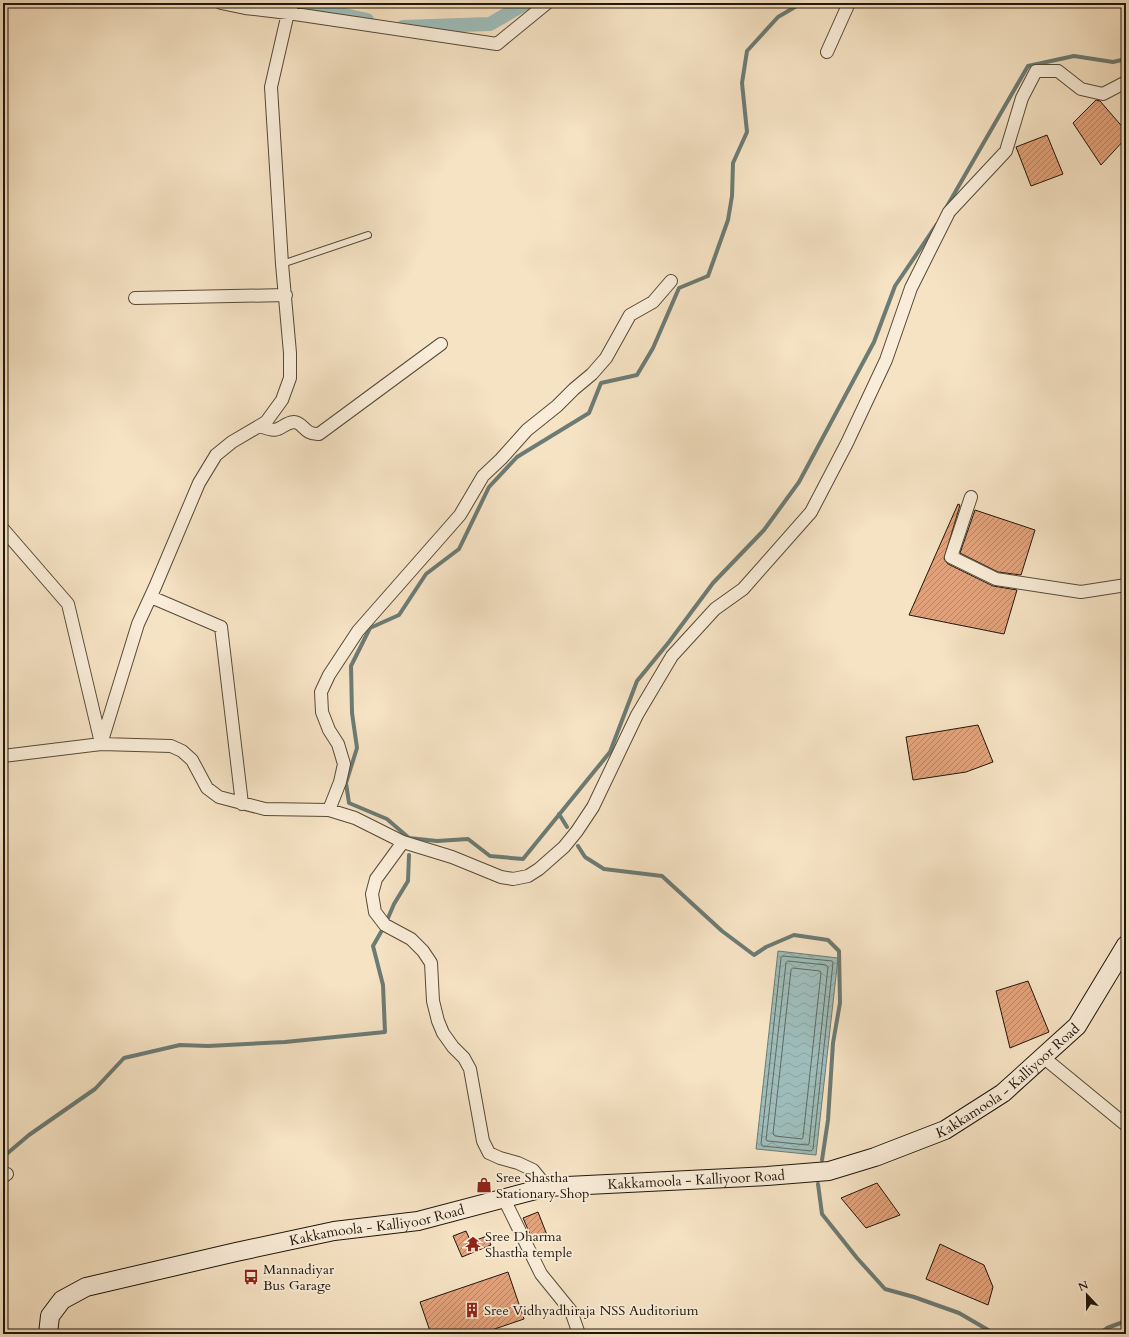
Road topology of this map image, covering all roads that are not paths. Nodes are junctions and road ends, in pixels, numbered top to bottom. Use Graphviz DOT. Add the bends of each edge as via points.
graph roads {
  1 [pos="221,3"];
  2 [pos="547,3"];
  3 [pos="849,3"];
  4 [pos="290,8"];
  5 [pos="827,52"];
  6 [pos="1126,82"];
  7 [pos="368,235"];
  8 [pos="282,264"];
  9 [pos="671,281"];
  10 [pos="286,295"];
  11 [pos="135,298"];
  12 [pos="441,344"];
  13 [pos="261,426"];
  14 [pos="971,497"];
  15 [pos="3,529"];
  16 [pos="1126,585"];
  17 [pos="151,597"];
  18 [pos="101,744"];
  19 [pos="3,756"];
  20 [pos="242,804"];
  21 [pos="328,810"];
  22 [pos="404,842"];
  23 [pos="1126,945"];
  24 [pos="1043,1057"];
  25 [pos="1126,1125"];
  26 [pos="547,1187"];
  27 [pos="504,1199"];
  28 [pos="48,1334"];
  29 [pos="579,1334"];
  1 -- 4 [label="street" via="245,8"];
  2 -- 4 [label="street" via="497,44"];
  3 -- 5 [label="street"];
  4 -- 8 [label="street" via="271,86"];
  6 -- 22 [label="street" via="1103,94 1081,89 1058,71 1036,71 1022,98 1006,151 949,212 911,288 883,367 811,512 743,589 715,609 672,656 636,716 592,807 564,847 528,876 513,879"];
  7 -- 8 [label="lane"];
  8 -- 10 [label="street"];
  9 -- 21 [label="street" via="653,302 630,315 606,358 592,374 526,430 502,459 483,476 460,515 358,631 321,692 322,712 338,744 344,764 340,782"];
  10 -- 11 [label="street"];
  10 -- 13 [label="street" via="290,378 282,400"];
  12 -- 13 [label="street" via="319,434 307,432 299,423 294,422 278,430"];
  13 -- 17 [label="street" via="232,442 216,455 199,483"];
  14 -- 16 [label="street" via="951,557 996,579 1081,592"];
  15 -- 18 [label="street" via="68,604"];
  17 -- 18 [label="street" via="138,624"];
  17 -- 20 [label="street" via="222,627"];
  18 -- 19 [label="street"];
  18 -- 20 [label="street" via="171,746 192,760 207,788 219,798"];
  20 -- 21 [label="street" via="265,808"];
  21 -- 22 [label="street" via="355,818"];
  22 -- 26 [label="street" via="376,879 372,894 375,912 385,925 411,939 431,963 438,1021 443,1033 470,1069 483,1141 489,1153 518,1162 533,1170"];
  23 -- 24 [label="main road, Kakkamoola - Kalliyoor Road" via="1077,1026"];
  24 -- 25 [label="street"];
  24 -- 26 [label="main road, Kakkamoola - Kalliyoor Road" via="1003,1093 945,1130 875,1157 829,1171"];
  26 -- 27 [label="main road, Kakkamoola - Kalliyoor Road"];
  27 -- 28 [label="main road, Kakkamoola - Kalliyoor Road" via="418,1221 334,1230 86,1287 62,1300 50,1316"];
  27 -- 29 [label="street" via="542,1274 571,1311"];
}
